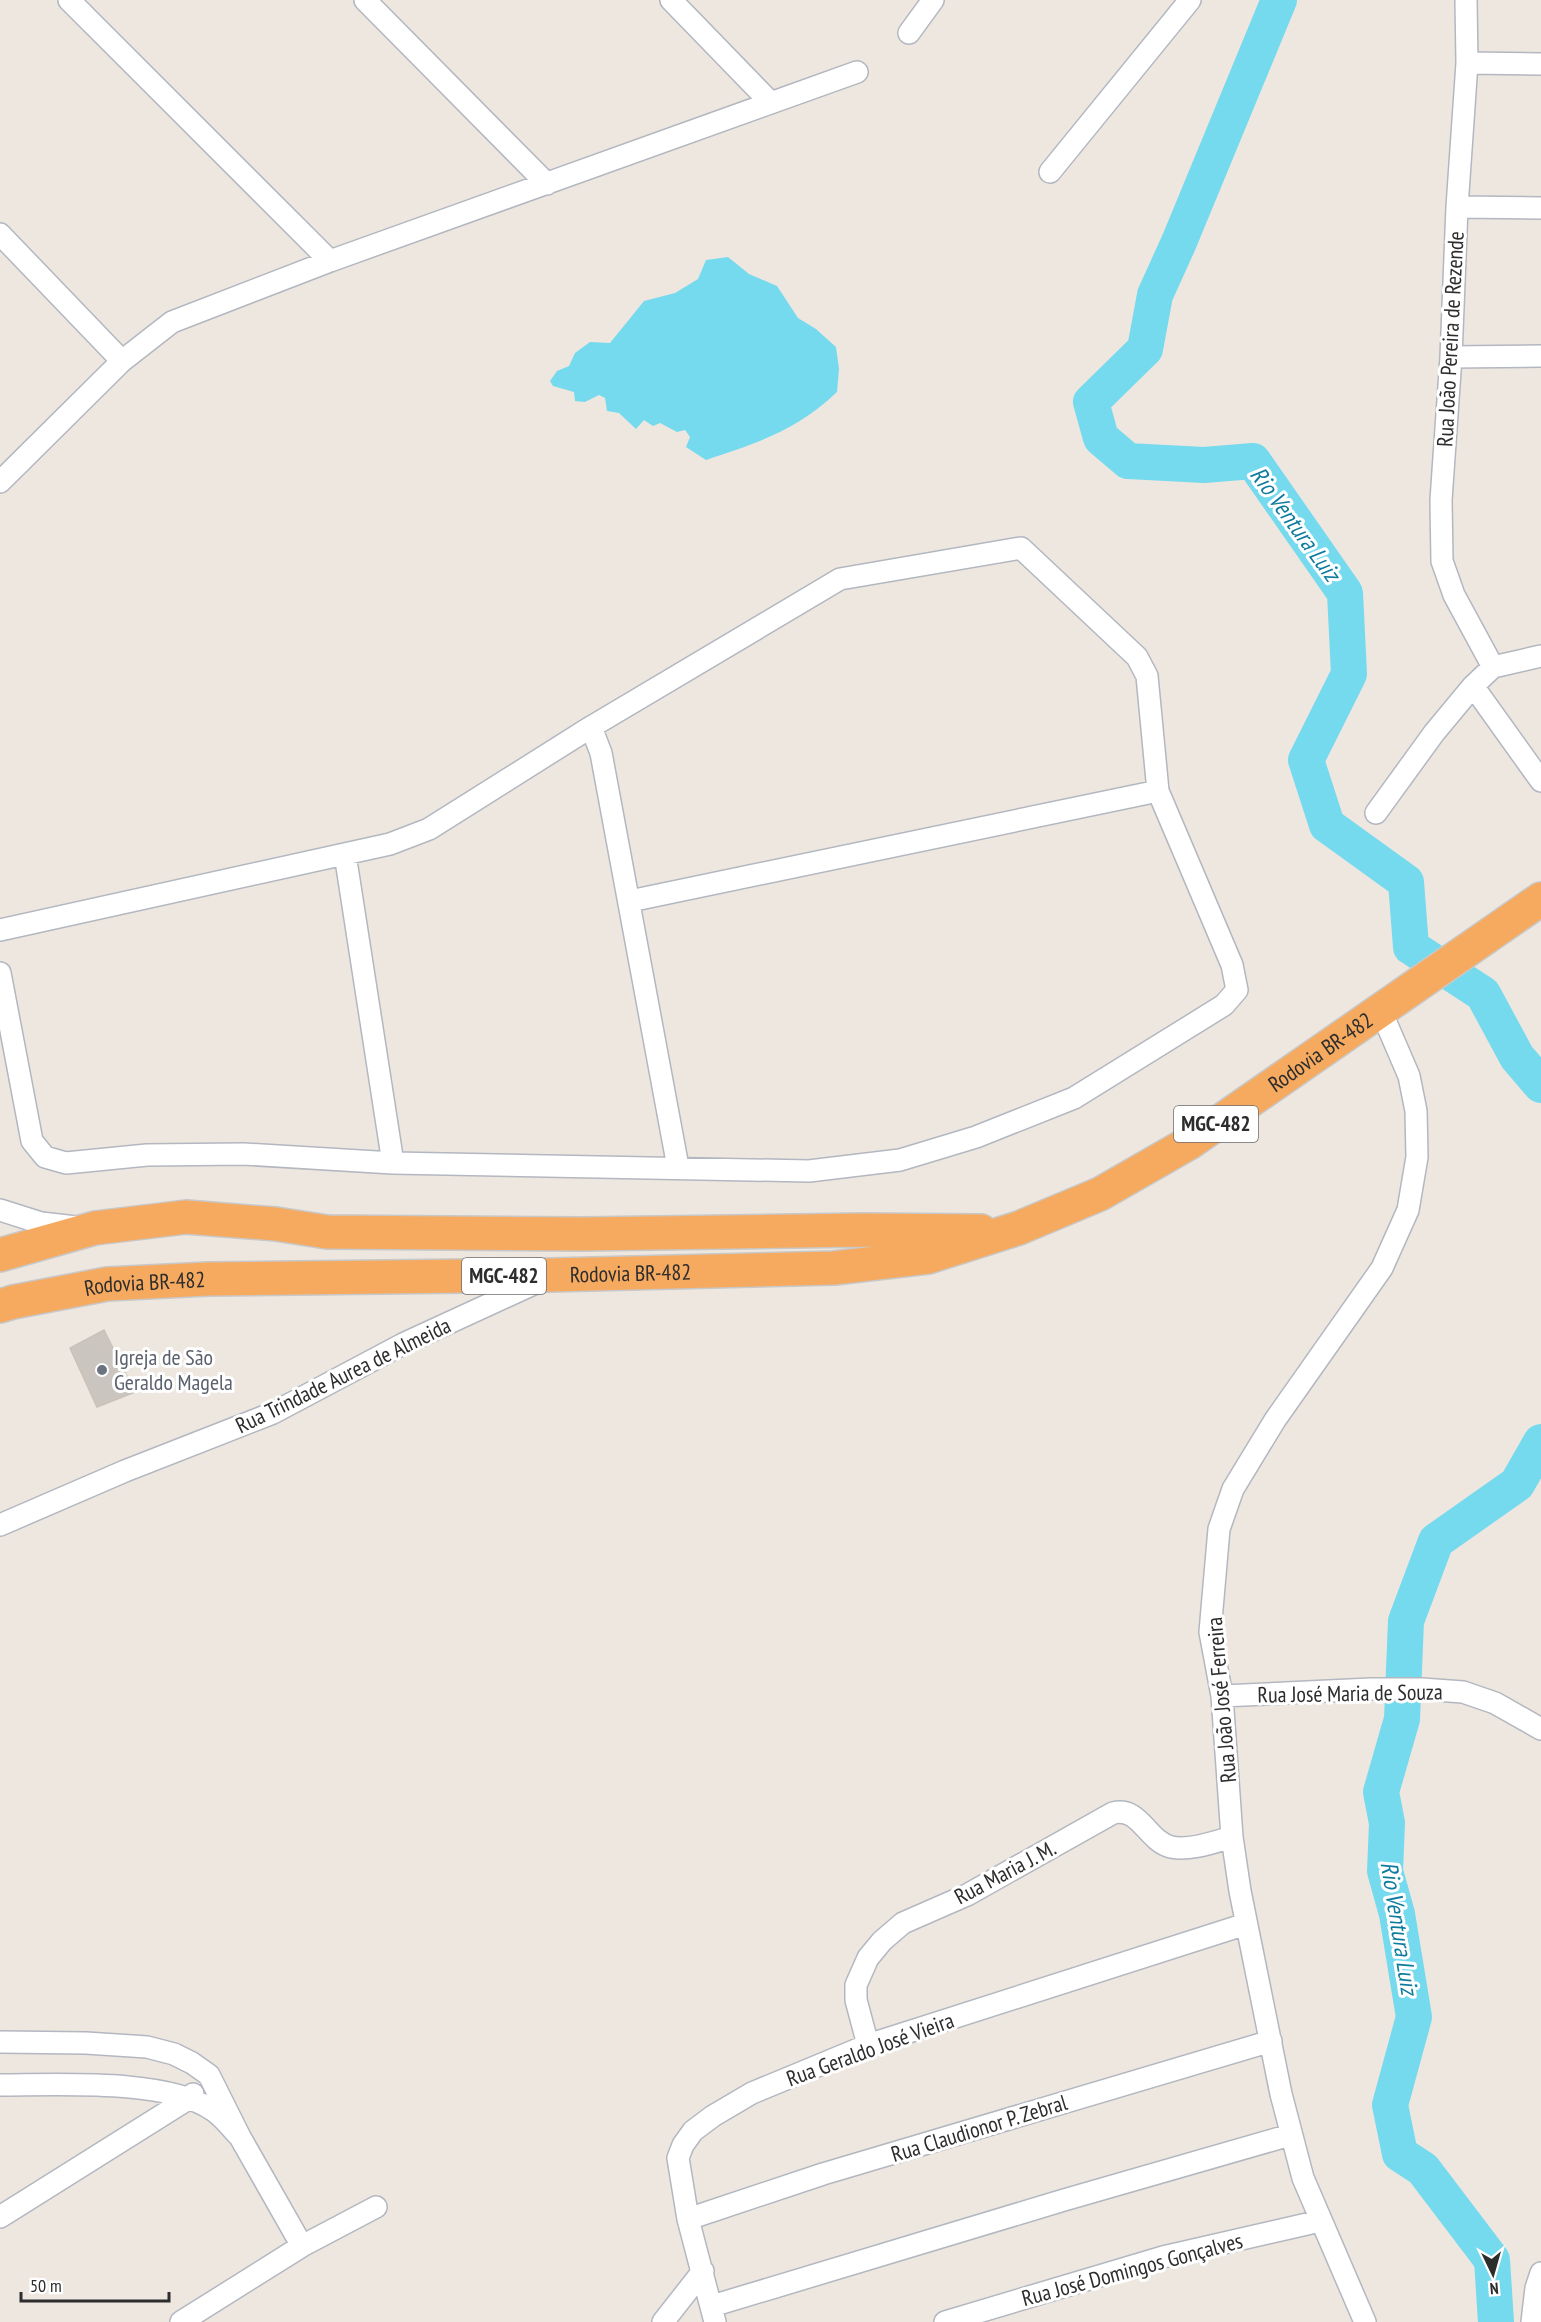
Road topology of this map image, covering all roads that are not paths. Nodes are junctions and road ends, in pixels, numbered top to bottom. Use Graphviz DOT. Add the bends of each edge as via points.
graph roads {
  1 [pos="69,0"];
  2 [pos="366,0"];
  3 [pos="670,0"];
  4 [pos="933,0"];
  5 [pos="1190,0"];
  6 [pos="1466,0"];
  7 [pos="909,33"];
  8 [pos="1467,63"];
  9 [pos="1541,64"];
  10 [pos="857,72"];
  11 [pos="771,103"];
  12 [pos="1050,172"];
  13 [pos="547,184"];
  14 [pos="1457,207"];
  15 [pos="1541,208"];
  16 [pos="0,234"];
  17 [pos="330,261"];
  18 [pos="1541,356"];
  19 [pos="1451,357"];
  20 [pos="122,361"];
  21 [pos="0,482"];
  22 [pos="1541,656"];
  23 [pos="1493,667"];
  24 [pos="1473,686"];
  25 [pos="591,727"];
  26 [pos="1541,782"];
  27 [pos="1158,791"];
  28 [pos="1376,813"];
  29 [pos="345,854"];
  30 [pos="1541,899"];
  31 [pos="630,901"];
  32 [pos="0,930"];
  33 [pos="0,973"];
  34 [pos="1381,1011"];
  35 [pos="393,1163"];
  36 [pos="678,1167"];
  37 [pos="0,1210"];
  38 [pos="95,1228"];
  39 [pos="1006,1231"];
  40 [pos="0,1255"];
  41 [pos="551,1275"];
  42 [pos="4,1298"];
  43 [pos="0,1525"];
  44 [pos="1222,1696"];
  45 [pos="1541,1729"];
  46 [pos="1232,1837"];
  47 [pos="1246,1924"];
  48 [pos="1271,2041"];
  49 [pos="0,2042"];
  50 [pos="868,2045"];
  51 [pos="209,2075"];
  52 [pos="0,2085"];
  53 [pos="188,2099"];
  54 [pos="1290,2135"];
  55 [pos="240,2137"];
  56 [pos="376,2207"];
  57 [pos="0,2217"];
  58 [pos="688,2219"];
  59 [pos="1320,2221"];
  60 [pos="302,2246"];
  61 [pos="703,2271"];
  62 [pos="1538,2281"];
  63 [pos="714,2314"];
  64 [pos="181,2322"];
  65 [pos="663,2322"];
  66 [pos="945,2322"];
  67 [pos="1365,2322"];
  68 [pos="1533,2322"];
  1 -- 17 [label="street"];
  2 -- 13 [label="street"];
  3 -- 11 [label="street"];
  4 -- 7 [label="street"];
  5 -- 12 [label="street"];
  6 -- 8 [label="street, Rua João Pereira de Rezende"];
  8 -- 9 [label="street"];
  8 -- 14 [label="street, Rua João Pereira de Rezende"];
  10 -- 11 [label="street"];
  11 -- 13 [label="street"];
  13 -- 17 [label="street"];
  14 -- 15 [label="street"];
  14 -- 19 [label="street, Rua João Pereira de Rezende"];
  16 -- 20 [label="street"];
  17 -- 20 [label="street" via="172,322"];
  18 -- 19 [label="street"];
  19 -- 23 [label="street, Rua João Pereira de Rezende" via="1441,500 1442,561 1454,595"];
  20 -- 21 [label="street"];
  22 -- 23 [label="street"];
  23 -- 24 [label="street"];
  24 -- 26 [label="street"];
  24 -- 28 [label="street"];
  25 -- 27 [label="street" via="840,579 1021,548 1137,657 1147,676"];
  25 -- 29 [label="street" via="429,829 390,844"];
  25 -- 31 [label="street" via="601,753"];
  27 -- 31 [label="street"];
  27 -- 36 [label="street" via="1232,964 1237,990 1224,1005 1074,1098 976,1137 900,1160 809,1171"];
  29 -- 32 [label="street"];
  29 -- 35 [label="street"];
  30 -- 34 [label="highway, Rodovia BR-482 / MGC-482"];
  31 -- 36 [label="street"];
  33 -- 35 [label="street" via="32,1141 45,1157 66,1163 147,1155 244,1154"];
  34 -- 39 [label="highway, Rodovia BR-482 / MGC-482" via="1189,1143 1100,1194"];
  34 -- 44 [label="street, Rua João José Ferreira" via="1409,1077 1416,1111 1417,1157 1408,1210 1382,1268 1275,1420 1233,1490 1219,1530 1210,1632"];
  35 -- 36 [label="street"];
  37 -- 38 [label="street" via="41,1222"];
  38 -- 39 [label="highway, Rodovia BR-482 / MGC-482" via="186,1217 327,1232"];
  38 -- 40 [label="highway, Rodovia BR-482 / MGC-482"];
  39 -- 41 [label="highway, Rodovia BR-482 / MGC-482" via="928,1257 834,1268"];
  41 -- 42 [label="highway, Rodovia BR-482 / MGC-482" via="208,1279 107,1284"];
  41 -- 43 [label="street, Rua Trindade Aurea de Almeida" via="403,1344 273,1413"];
  44 -- 45 [label="street, Rua José Maria de Souza" via="1371,1689 1463,1692 1495,1703"];
  44 -- 46 [label="street, Rua João José Ferreira"];
  46 -- 47 [label="street, Rua João José Ferreira"];
  46 -- 50 [label="street, Rua Maria J. M." via="1196,1846 1171,1847 1123,1811 967,1895 903,1923 868,1958 856,1985"];
  47 -- 48 [label="street, Rua João José Ferreira"];
  47 -- 50 [label="street, Rua Geraldo José Vieira"];
  48 -- 54 [label="street, Rua João José Ferreira"];
  48 -- 58 [label="street, Rua Claudionor P. Zebral"];
  49 -- 51 [label="street" via="147,2047 174,2054"];
  50 -- 58 [label="street, Rua Geraldo José Vieira" via="752,2093 693,2131 678,2158"];
  51 -- 53 [label="street"];
  51 -- 55 [label="street"];
  52 -- 53 [label="street" via="109,2086 148,2089"];
  53 -- 55 [label="street" via="214,2110"];
  53 -- 57 [label="street"];
  54 -- 59 [label="street, Rua João José Ferreira"];
  54 -- 63 [label="street" via="1043,2206"];
  55 -- 60 [label="street"];
  56 -- 60 [label="street"];
  58 -- 61 [label="street, Rua Geraldo José Vieira"];
  59 -- 66 [label="street, Rua José Domingos Gonçalves" via="1163,2258"];
  59 -- 67 [label="street, Rua João José Ferreira"];
  60 -- 64 [label="street"];
  61 -- 63 [label="street, Rua Geraldo José Vieira"];
  61 -- 65 [label="street"];
  62 -- 68 [label="street"];
}
